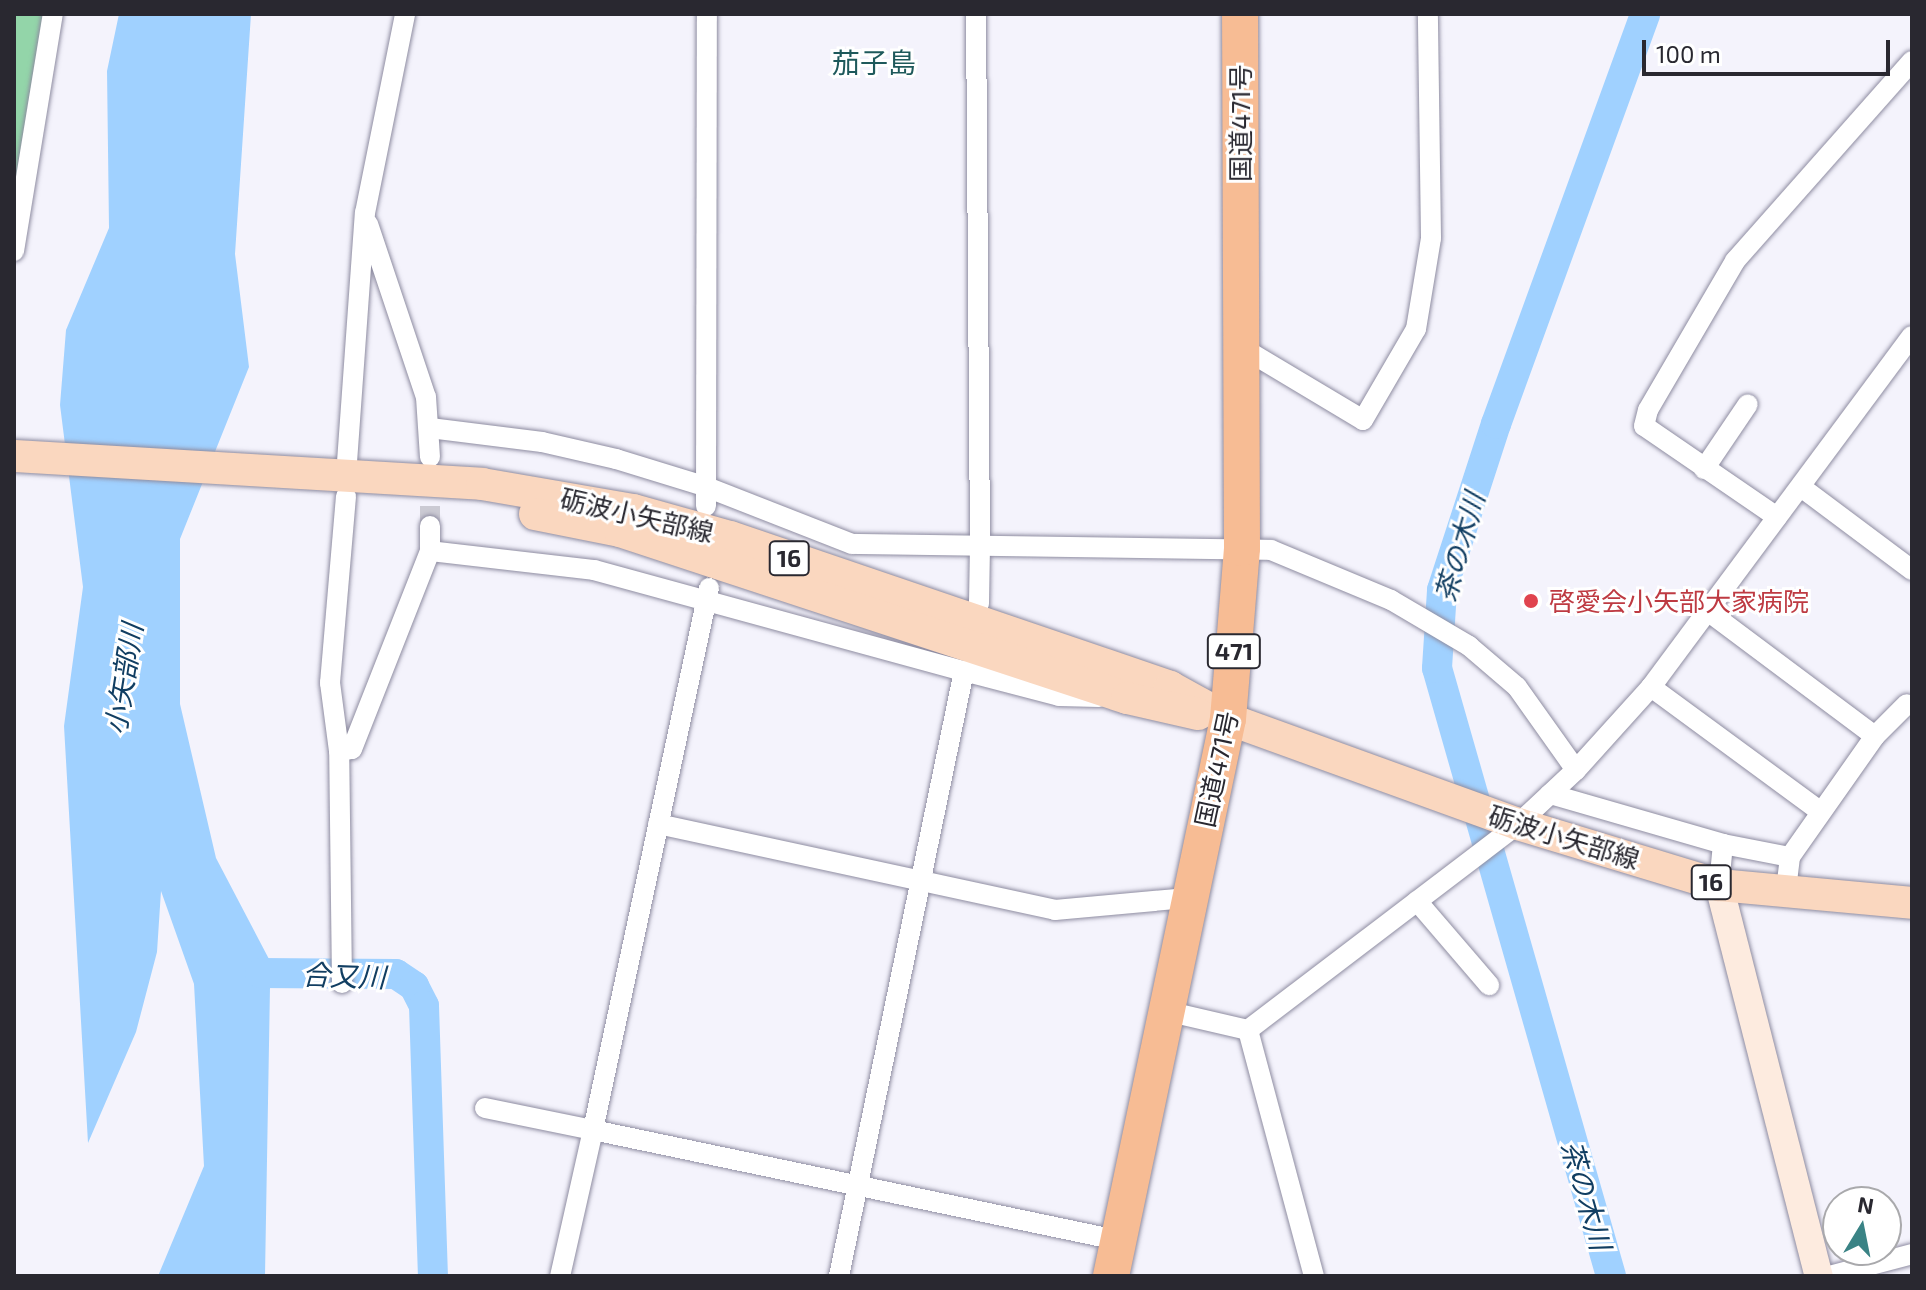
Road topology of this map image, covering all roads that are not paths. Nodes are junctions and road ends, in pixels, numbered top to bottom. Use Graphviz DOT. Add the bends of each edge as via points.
graph roads {
  1 [pos="53,14"];
  2 [pos="405,14"];
  3 [pos="707,14"];
  4 [pos="976,14"];
  5 [pos="1240,14"];
  6 [pos="1428,14"];
  7 [pos="1912,61"];
  8 [pos="365,213"];
  9 [pos="14,251"];
  10 [pos="1912,336"];
  11 [pos="1241,347"];
  12 [pos="1748,404"];
  13 [pos="430,428"];
  14 [pos="14,456"];
  15 [pos="430,457"];
  16 [pos="1704,469"];
  17 [pos="14,477"];
  18 [pos="338,486"];
  19 [pos="1801,487"];
  20 [pos="705,496"];
  21 [pos="1777,517"];
  22 [pos="430,526"];
  23 [pos="980,544"];
  24 [pos="1242,548"];
  25 [pos="430,551"];
  26 [pos="1912,570"];
  27 [pos="708,594"];
  28 [pos="1709,612"];
  29 [pos="973,621"];
  30 [pos="964,671"];
  31 [pos="1651,687"];
  32 [pos="1127,698"];
  33 [pos="1907,704"];
  34 [pos="1228,719"];
  35 [pos="1875,736"];
  36 [pos="339,751"];
  37 [pos="1576,770"];
  38 [pos="1550,794"];
  39 [pos="1820,811"];
  40 [pos="658,824"];
  41 [pos="1518,824"];
  42 [pos="1723,844"];
  43 [pos="1790,857"];
  44 [pos="920,881"];
  45 [pos="1719,885"];
  46 [pos="1786,891"];
  47 [pos="1188,898"];
  48 [pos="1417,901"];
  49 [pos="1912,903"];
  50 [pos="342,983"];
  51 [pos="1489,985"];
  52 [pos="1166,1011"];
  53 [pos="1248,1030"];
  54 [pos="485,1108"];
  55 [pos="593,1130"];
  56 [pos="857,1185"];
  57 [pos="1117,1240"];
  58 [pos="1912,1254"];
  59 [pos="560,1276"];
  60 [pos="839,1276"];
  61 [pos="1111,1276"];
  62 [pos="1314,1276"];
  63 [pos="1819,1276"];
  64 [pos="1829,1276"];
  1 -- 9 [label="street"];
  2 -- 8 [label="street"];
  3 -- 20 [label="street"];
  4 -- 23 [label="street"];
  5 -- 11 [label="highway, 国道471号 / 471"];
  6 -- 11 [label="street" via="1431,238 1416,329 1363,420"];
  7 -- 16 [label="street" via="1735,261 1648,410 1644,426"];
  8 -- 13 [label="street" via="426,397"];
  8 -- 18 [label="street"];
  10 -- 19 [label="street"];
  11 -- 24 [label="highway, 国道471号 / 471"];
  12 -- 16 [label="street"];
  13 -- 15 [label="street"];
  13 -- 20 [label="street" via="542,442"];
  14 -- 18 [label="main road, 砺波小矢部線 / 16"];
  16 -- 21 [label="street"];
  17 -- 18 [label="main road, 砺波小矢部線 / 16"];
  18 -- 29 [label="main road, 砺波小矢部線 / 16" via="482,484 633,510 730,537"];
  18 -- 32 [label="main road, 砺波小矢部線 / 16" via="620,531"];
  18 -- 36 [label="street" via="330,683"];
  19 -- 21 [label="street"];
  19 -- 26 [label="street"];
  20 -- 23 [label="street" via="852,544"];
  21 -- 28 [label="street"];
  22 -- 25 [label="street"];
  23 -- 24 [label="street"];
  23 -- 29 [label="street" via="979,603"];
  24 -- 34 [label="highway, 国道471号 / 471"];
  24 -- 37 [label="street" via="1271,550 1391,600 1469,646 1517,687"];
  25 -- 27 [label="street" via="594,570"];
  25 -- 36 [label="street" via="352,749"];
  27 -- 30 [label="street"];
  27 -- 40 [label="street"];
  28 -- 31 [label="street"];
  28 -- 35 [label="street"];
  29 -- 34 [label="main road, 砺波小矢部線 / 16" via="1170,687"];
  30 -- 32 [label="street" via="1059,696"];
  30 -- 44 [label="street"];
  31 -- 37 [label="street"];
  31 -- 39 [label="street"];
  32 -- 34 [label="main road, 砺波小矢部線 / 16"];
  33 -- 35 [label="street"];
  34 -- 41 [label="main road, 砺波小矢部線 / 16"];
  34 -- 47 [label="highway, 国道471号 / 471"];
  35 -- 39 [label="street"];
  36 -- 50 [label="street"];
  37 -- 38 [label="street"];
  38 -- 41 [label="street"];
  38 -- 42 [label="street"];
  39 -- 43 [label="street"];
  40 -- 44 [label="street"];
  40 -- 55 [label="street"];
  41 -- 45 [label="main road, 砺波小矢部線 / 16"];
  41 -- 48 [label="street"];
  42 -- 43 [label="street"];
  42 -- 45 [label="street"];
  43 -- 46 [label="street"];
  44 -- 47 [label="street" via="1055,910"];
  44 -- 56 [label="street"];
  45 -- 46 [label="main road, 砺波小矢部線 / 16"];
  45 -- 63 [label="street"];
  46 -- 49 [label="main road, 砺波小矢部線 / 16"];
  47 -- 52 [label="highway, 国道471号 / 471"];
  48 -- 51 [label="street"];
  48 -- 53 [label="street"];
  52 -- 53 [label="street"];
  52 -- 57 [label="highway, 国道471号 / 471"];
  53 -- 62 [label="street"];
  54 -- 55 [label="street"];
  55 -- 56 [label="street"];
  55 -- 59 [label="street"];
  56 -- 57 [label="street"];
  56 -- 60 [label="street"];
  57 -- 61 [label="highway, 国道471号 / 471"];
  58 -- 64 [label="street"];
}
